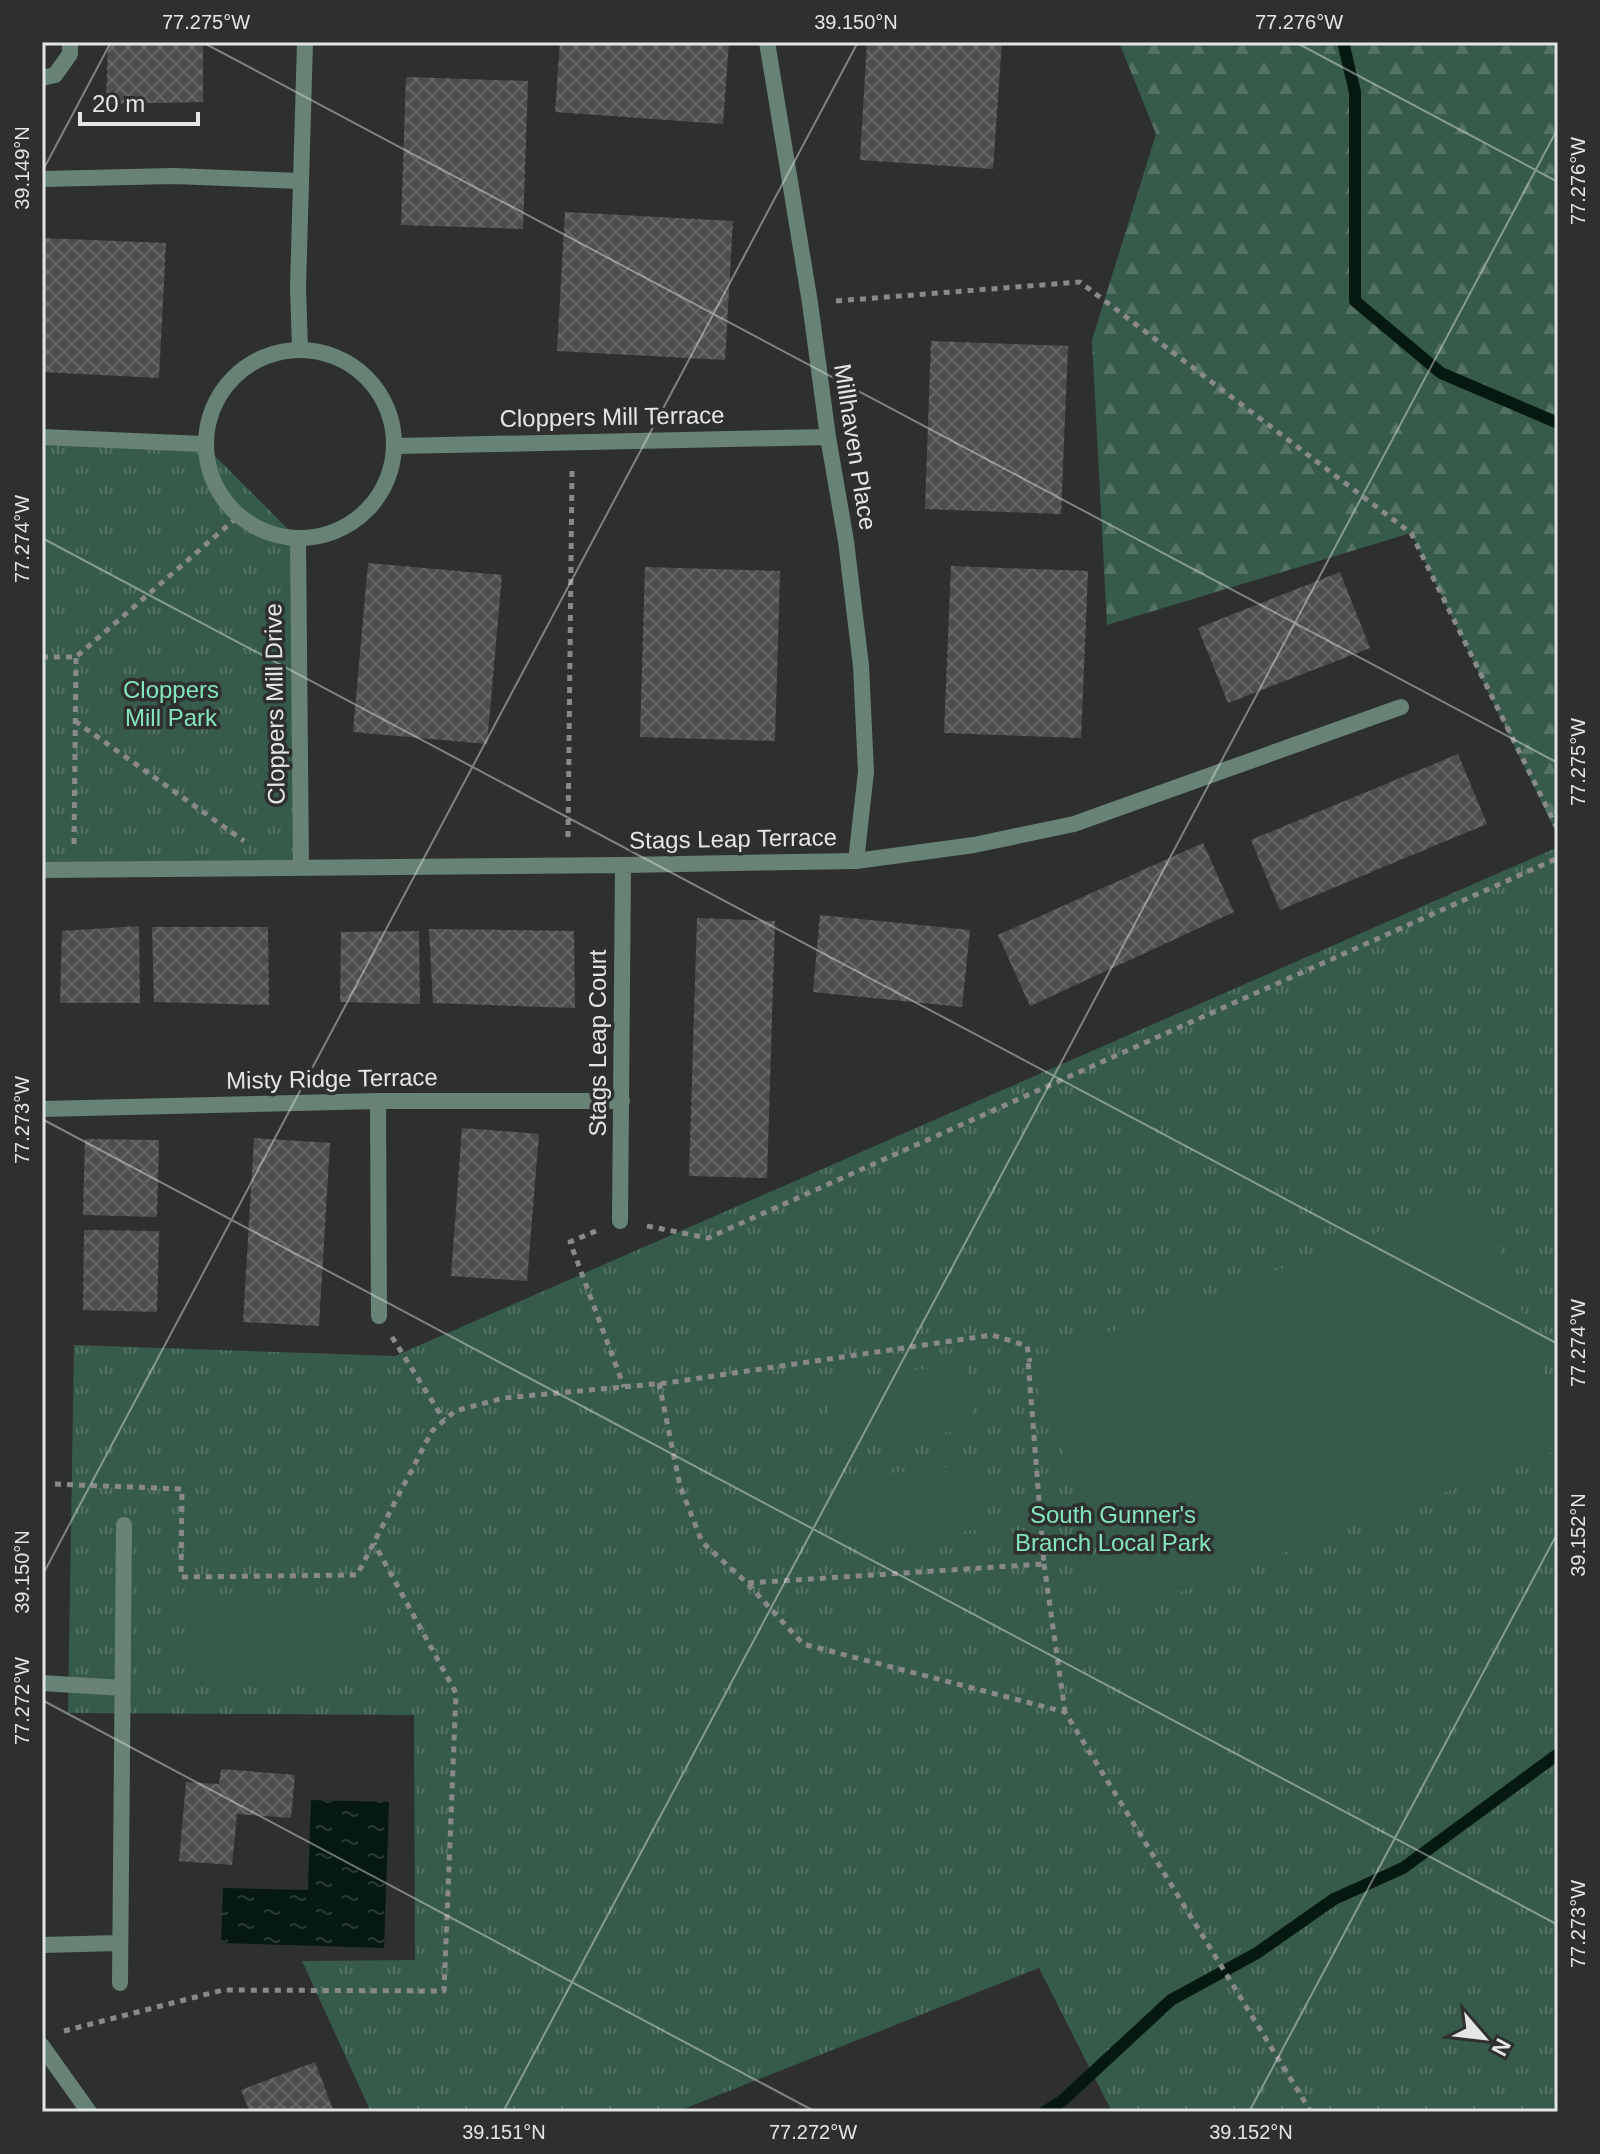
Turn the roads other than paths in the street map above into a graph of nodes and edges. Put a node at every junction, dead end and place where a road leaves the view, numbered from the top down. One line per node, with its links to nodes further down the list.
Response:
1 (70, 42): 4 (street)
2 (305, 42): 6 (street)
3 (767, 42): 9 (street, Millhaven Place)
4 (42, 78)
5 (42, 179): 6 (street)
6 (301, 181): 7 (street)
7 (300, 349): 10 (street); 11 (street)
8 (42, 437): 10 (street)
9 (828, 437): 11 (street, Cloppers Mill Terrace); 14 (street, Millhaven Place)
10 (203, 444): 12 (street)
11 (396, 446): 12 (street)
12 (298, 539): 16 (street, Cloppers Mill Drive)
13 (1401, 707): 14 (street, Stags Leap Terrace)
14 (856, 861): 15 (street, Stags Leap Terrace)
15 (623, 865): 16 (street, Stags Leap Terrace); 19 (street, Stags Leap Court)
16 (301, 868): 17 (street, Stags Leap Terrace)
17 (42, 870)
18 (378, 1101): 19 (street, Misty Ridge Terrace); 20 (street, Misty Ridge Terrace); 22 (street)
19 (622, 1101): 21 (street, Stags Leap Court)
20 (42, 1109)
21 (620, 1221)
22 (379, 1316)
23 (124, 1525): 25 (street)
24 (42, 1683): 25 (street)
25 (122, 1688): 26 (street)
26 (120, 1943): 27 (street); 28 (street)
27 (42, 1945)
28 (120, 1983)
29 (42, 2046): 30 (street)
30 (89, 2112)

